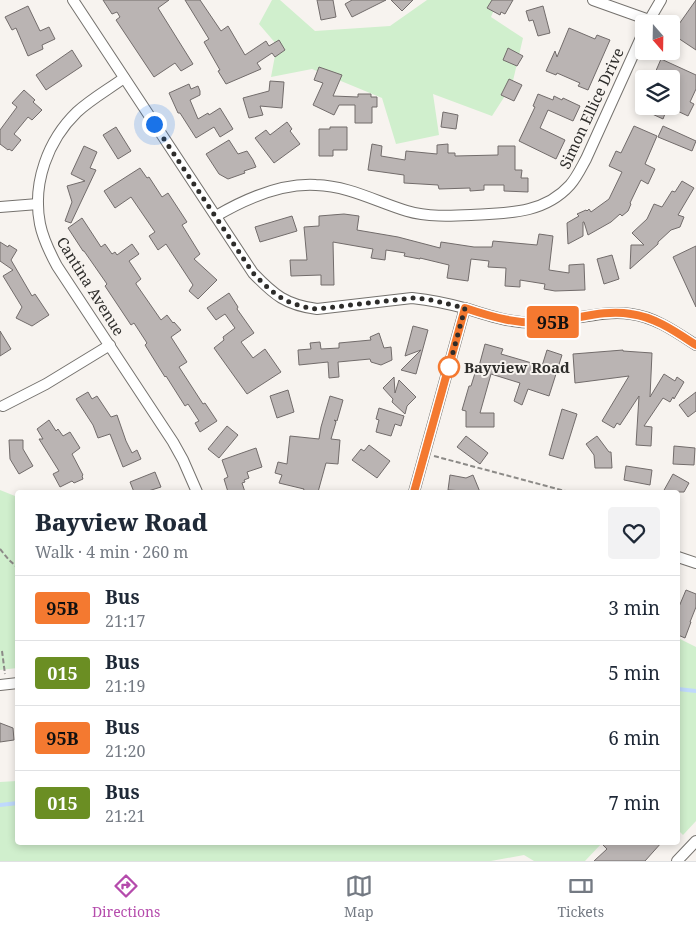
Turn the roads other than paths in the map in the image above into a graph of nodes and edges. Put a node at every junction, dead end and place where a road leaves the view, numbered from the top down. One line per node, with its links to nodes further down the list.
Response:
1 (73, 0): 7 (street)
2 (593, 0): 5 (street)
3 (661, 0): 4 (street)
4 (652, 15)
5 (635, 17)
6 (635, 51): 10 (street, Simon Ellice Drive)
7 (124, 78): 8 (street, Cantina Avenue); 10 (street)
8 (38, 204): 9 (street); 12 (street, Cantina Avenue)
9 (0, 206)
10 (216, 216): 11 (street)
11 (465, 308): 13 (street); 16 (street)
12 (110, 345): 14 (street); 15 (street, Cantina Avenue)
13 (696, 345)
14 (3, 406)
15 (196, 490)
16 (415, 490)
17 (680, 558): 18 (street)
18 (696, 563)
19 (15, 683): 20 (street)
20 (0, 685)
21 (696, 841): 22 (street)
22 (677, 861)

